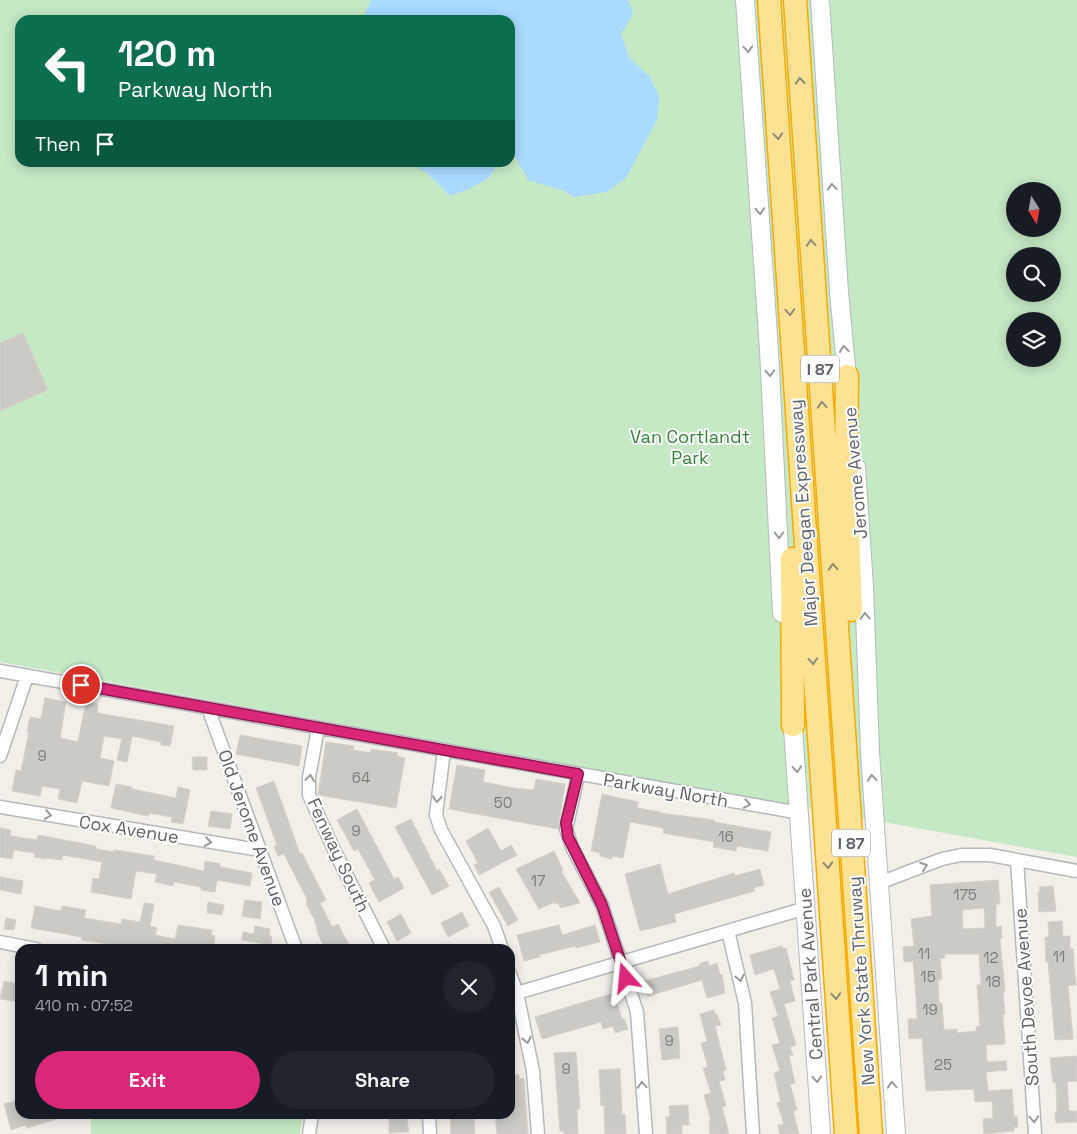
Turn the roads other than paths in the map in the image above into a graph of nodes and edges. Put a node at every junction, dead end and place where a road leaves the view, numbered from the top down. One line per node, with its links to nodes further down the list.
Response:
1 (745, 0): 10 (main road, one-way to 10)
2 (769, 0): 6 (highway, Major Deegan Expressway / I 87, one-way to 6)
3 (795, 0): 12 (highway, Major Deegan Expressway / I 87, one-way to 3)
4 (820, 0): 5 (main road, Jerome Avenue, one-way to 4)
5 (847, 376): 12 (highway); 22 (main road, Jerome Avenue, one-way to 5)
6 (797, 420): 10 (highway); 18 (highway, Major Deegan Expressway / I 87, one-way to 18)
7 (0, 671): 8 (street, Parkway North)
8 (27, 676): 9 (street, Parkway North); 14 (street)
9 (208, 708): 11 (street, Parkway North); 19 (street, Old Jerome Avenue)
10 (794, 725): 17 (main road, one-way to 17)
11 (318, 728): 13 (street, Parkway North); 27 (street, Fenway South, one-way to 11)
12 (845, 738): 42 (highway, New York State Thruway / I 87)
13 (444, 750): 15 (street, Parkway North); 28 (street, one-way to 28)
14 (0, 756)
15 (578, 774): 17 (street, Parkway North, one-way to 17); 30 (street)
16 (0, 807): 19 (street, Cox Avenue, one-way to 19)
17 (800, 813): 23 (main road, Central Park Avenue)
18 (824, 816): 41 (highway, New York State Thruway / I 87, one-way to 41)
19 (259, 850): 26 (street, Old Jerome Avenue)
20 (1017, 860): 21 (street); 22 (street, one-way to 20); 44 (street, South Devoe Avenue, one-way to 44)
21 (1077, 871)
22 (879, 883): 43 (main road, one-way to 22)
23 (806, 908): 24 (street); 40 (main road, Central Park Avenue, one-way to 40)
24 (728, 931): 30 (street); 39 (street, one-way to 39)
25 (0, 942): 29 (street)
26 (294, 944)
27 (381, 944)
28 (500, 944)
29 (15, 945)
30 (621, 962): 31 (street); 38 (street, one-way to 30)
31 (515, 993)
32 (515, 1002): 37 (street, one-way to 37)
33 (311, 1119): 35 (street)
34 (429, 1119): 36 (street)
35 (309, 1134)
36 (430, 1134)
37 (538, 1134)
38 (646, 1134)
39 (754, 1134)
40 (821, 1134)
41 (846, 1134)
42 (872, 1134)
43 (896, 1134)
44 (1035, 1134)

